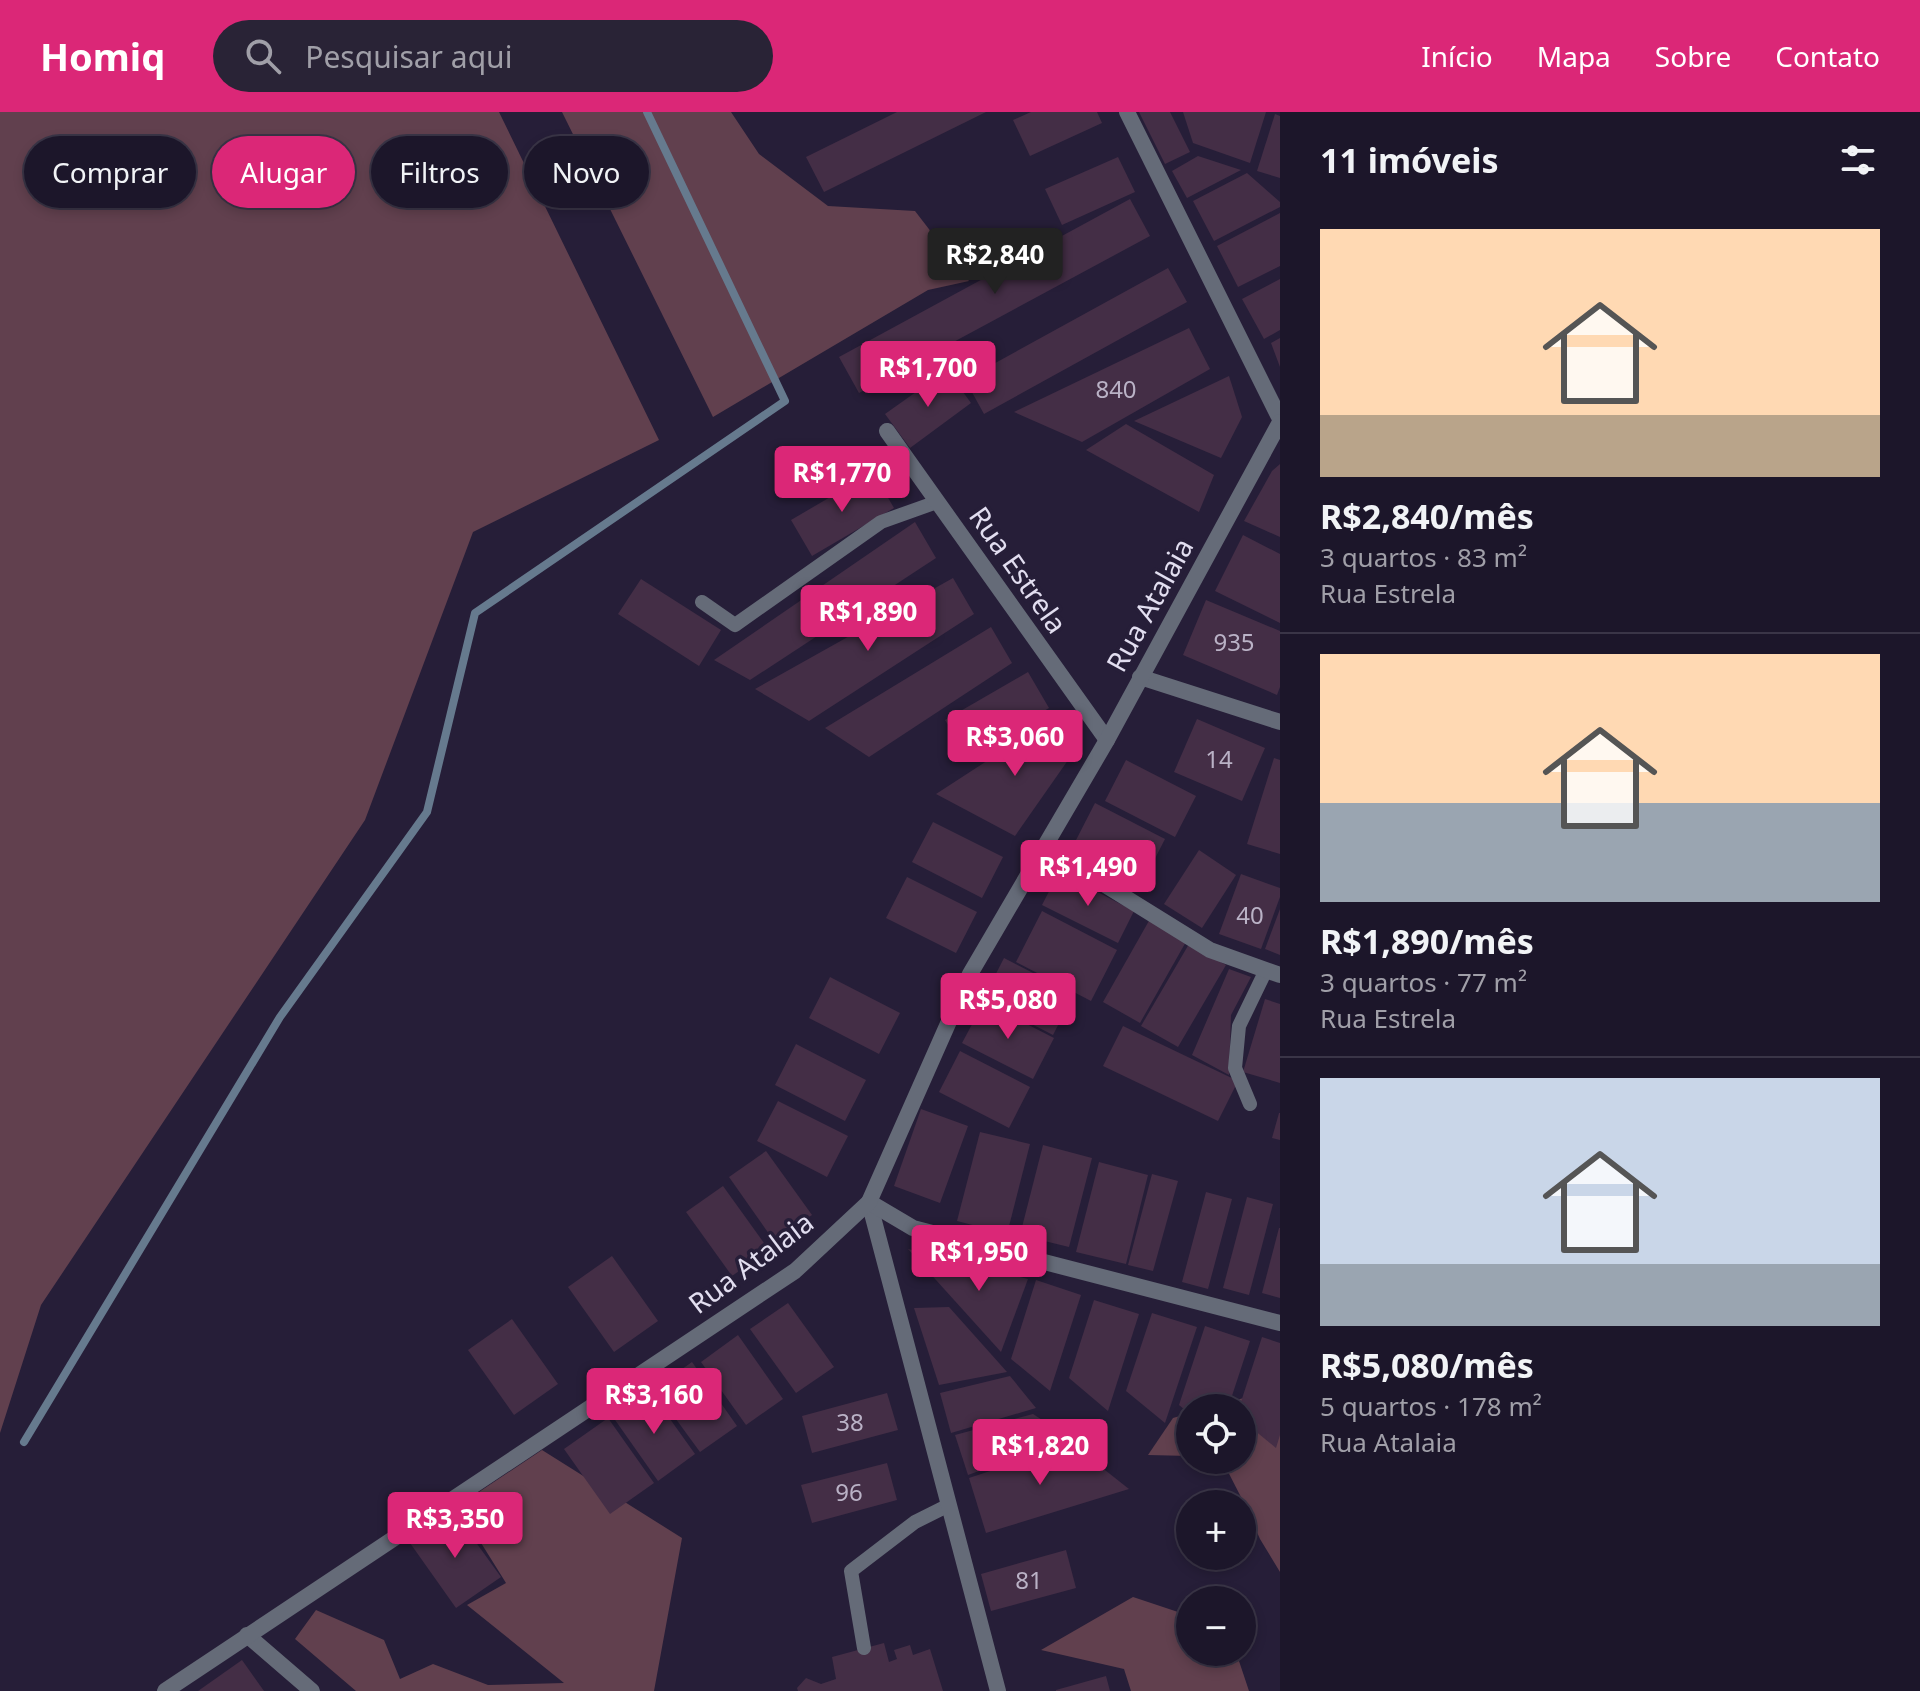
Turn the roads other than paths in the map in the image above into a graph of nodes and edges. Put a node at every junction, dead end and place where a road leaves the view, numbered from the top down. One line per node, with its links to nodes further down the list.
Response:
1 (1127, 112): 2 (street, Rua Atalaia)
2 (1280, 421): 6 (street, Rua Atalaia)
3 (887, 431): 4 (street, Rua Estrela)
4 (937, 502): 5 (lane); 8 (street, Rua Estrela)
5 (702, 602)
6 (1140, 677): 7 (street); 8 (street, Rua Atalaia)
7 (1280, 722)
8 (1107, 740): 9 (street, Rua Atalaia)
9 (1044, 847): 10 (street); 12 (street, Rua Atalaia)
10 (1273, 973): 11 (lane)
11 (1250, 1104)
12 (869, 1202): 13 (street); 14 (street); 15 (street, Rua Atalaia)
13 (1280, 1323)
14 (949, 1505): 16 (lane); 19 (street)
15 (247, 1635): 17 (street, Rua Atalaia); 18 (street)
16 (864, 1648)
17 (165, 1691)
18 (312, 1691)
19 (998, 1691)

